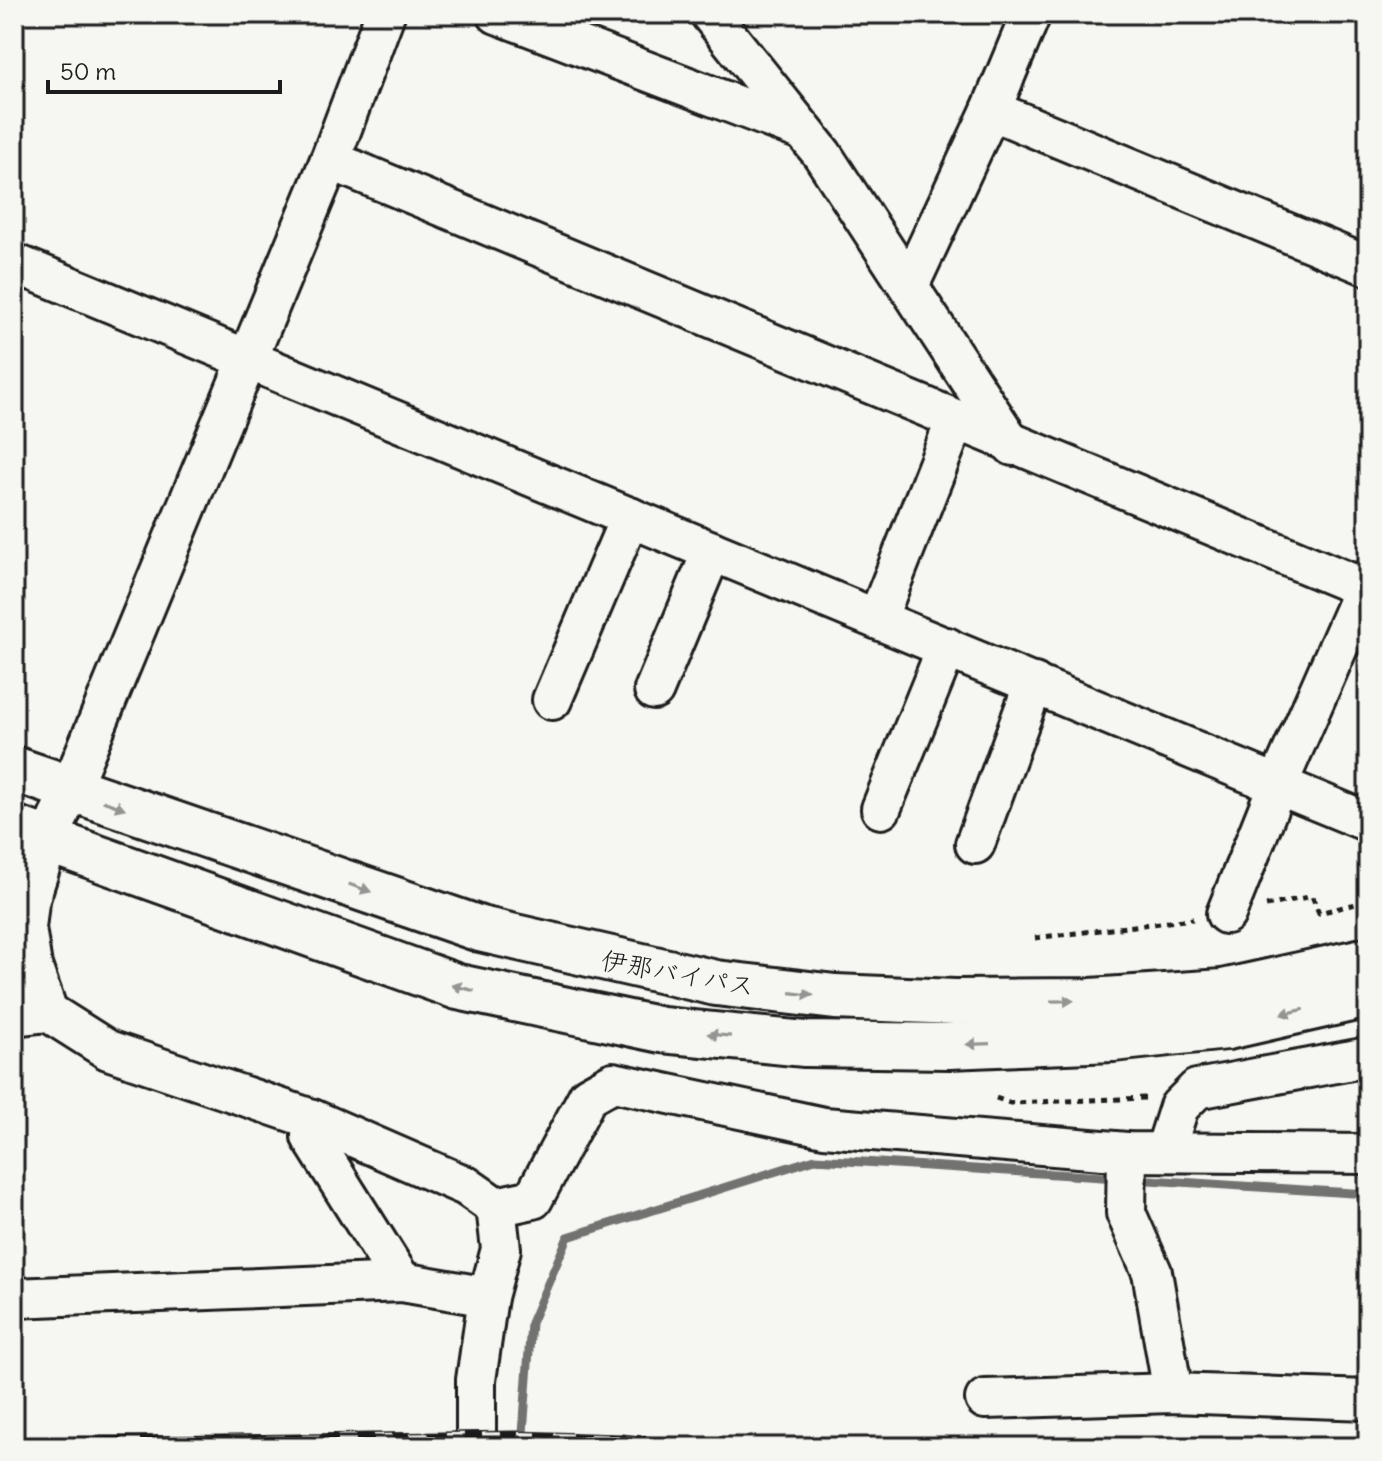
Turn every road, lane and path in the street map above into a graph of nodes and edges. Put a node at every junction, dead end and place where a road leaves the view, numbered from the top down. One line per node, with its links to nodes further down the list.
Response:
1 (385, 14): 7 (street)
2 (497, 14): 6 (street)
3 (710, 14): 6 (street)
4 (1031, 14): 5 (street)
5 (991, 110): 9 (street); 10 (street)
6 (801, 130): 10 (street)
7 (330, 160): 11 (street); 12 (street)
8 (14, 263): 11 (street)
9 (1368, 266)
10 (909, 286): 13 (street)
11 (247, 360): 14 (street); 24 (street)
12 (955, 422): 13 (street); 17 (street)
13 (1013, 446): 16 (street)
14 (630, 517): 15 (street); 21 (street)
15 (712, 551): 17 (street); 20 (street)
16 (1367, 587): 23 (street)
17 (877, 619): 18 (street)
18 (947, 647): 19 (street); 25 (street)
19 (1034, 683): 23 (street); 28 (street)
20 (654, 690)
21 (552, 700)
22 (14, 769): 24 (highway, 伊那バイパス)
23 (1278, 784): 26 (street); 30 (street)
24 (68, 789): 27 (street); 32 (highway, 伊那バイパス, one-way to 32)
25 (881, 809)
26 (1368, 822)
27 (32, 834): 33 (highway, 伊那バイパス, one-way to 27); 34 (street)
28 (975, 844)
29 (1368, 901): 30 (path)
30 (1226, 914): 31 (path)
31 (1035, 938)
32 (1368, 960)
33 (1368, 995)
34 (31, 1014): 38 (street)
35 (1368, 1057): 39 (street)
36 (996, 1098): 37 (path)
37 (1140, 1098)
38 (312, 1119): 42 (street); 43 (street)
39 (1165, 1151): 40 (street); 41 (street)
40 (1368, 1154)
41 (1127, 1155): 42 (street); 46 (street)
42 (496, 1207): 44 (street)
43 (402, 1282): 44 (street); 45 (street)
44 (488, 1297): 49 (street)
45 (14, 1298)
46 (1173, 1393): 47 (street); 48 (street)
47 (985, 1399)
48 (1368, 1400)
49 (476, 1447)

